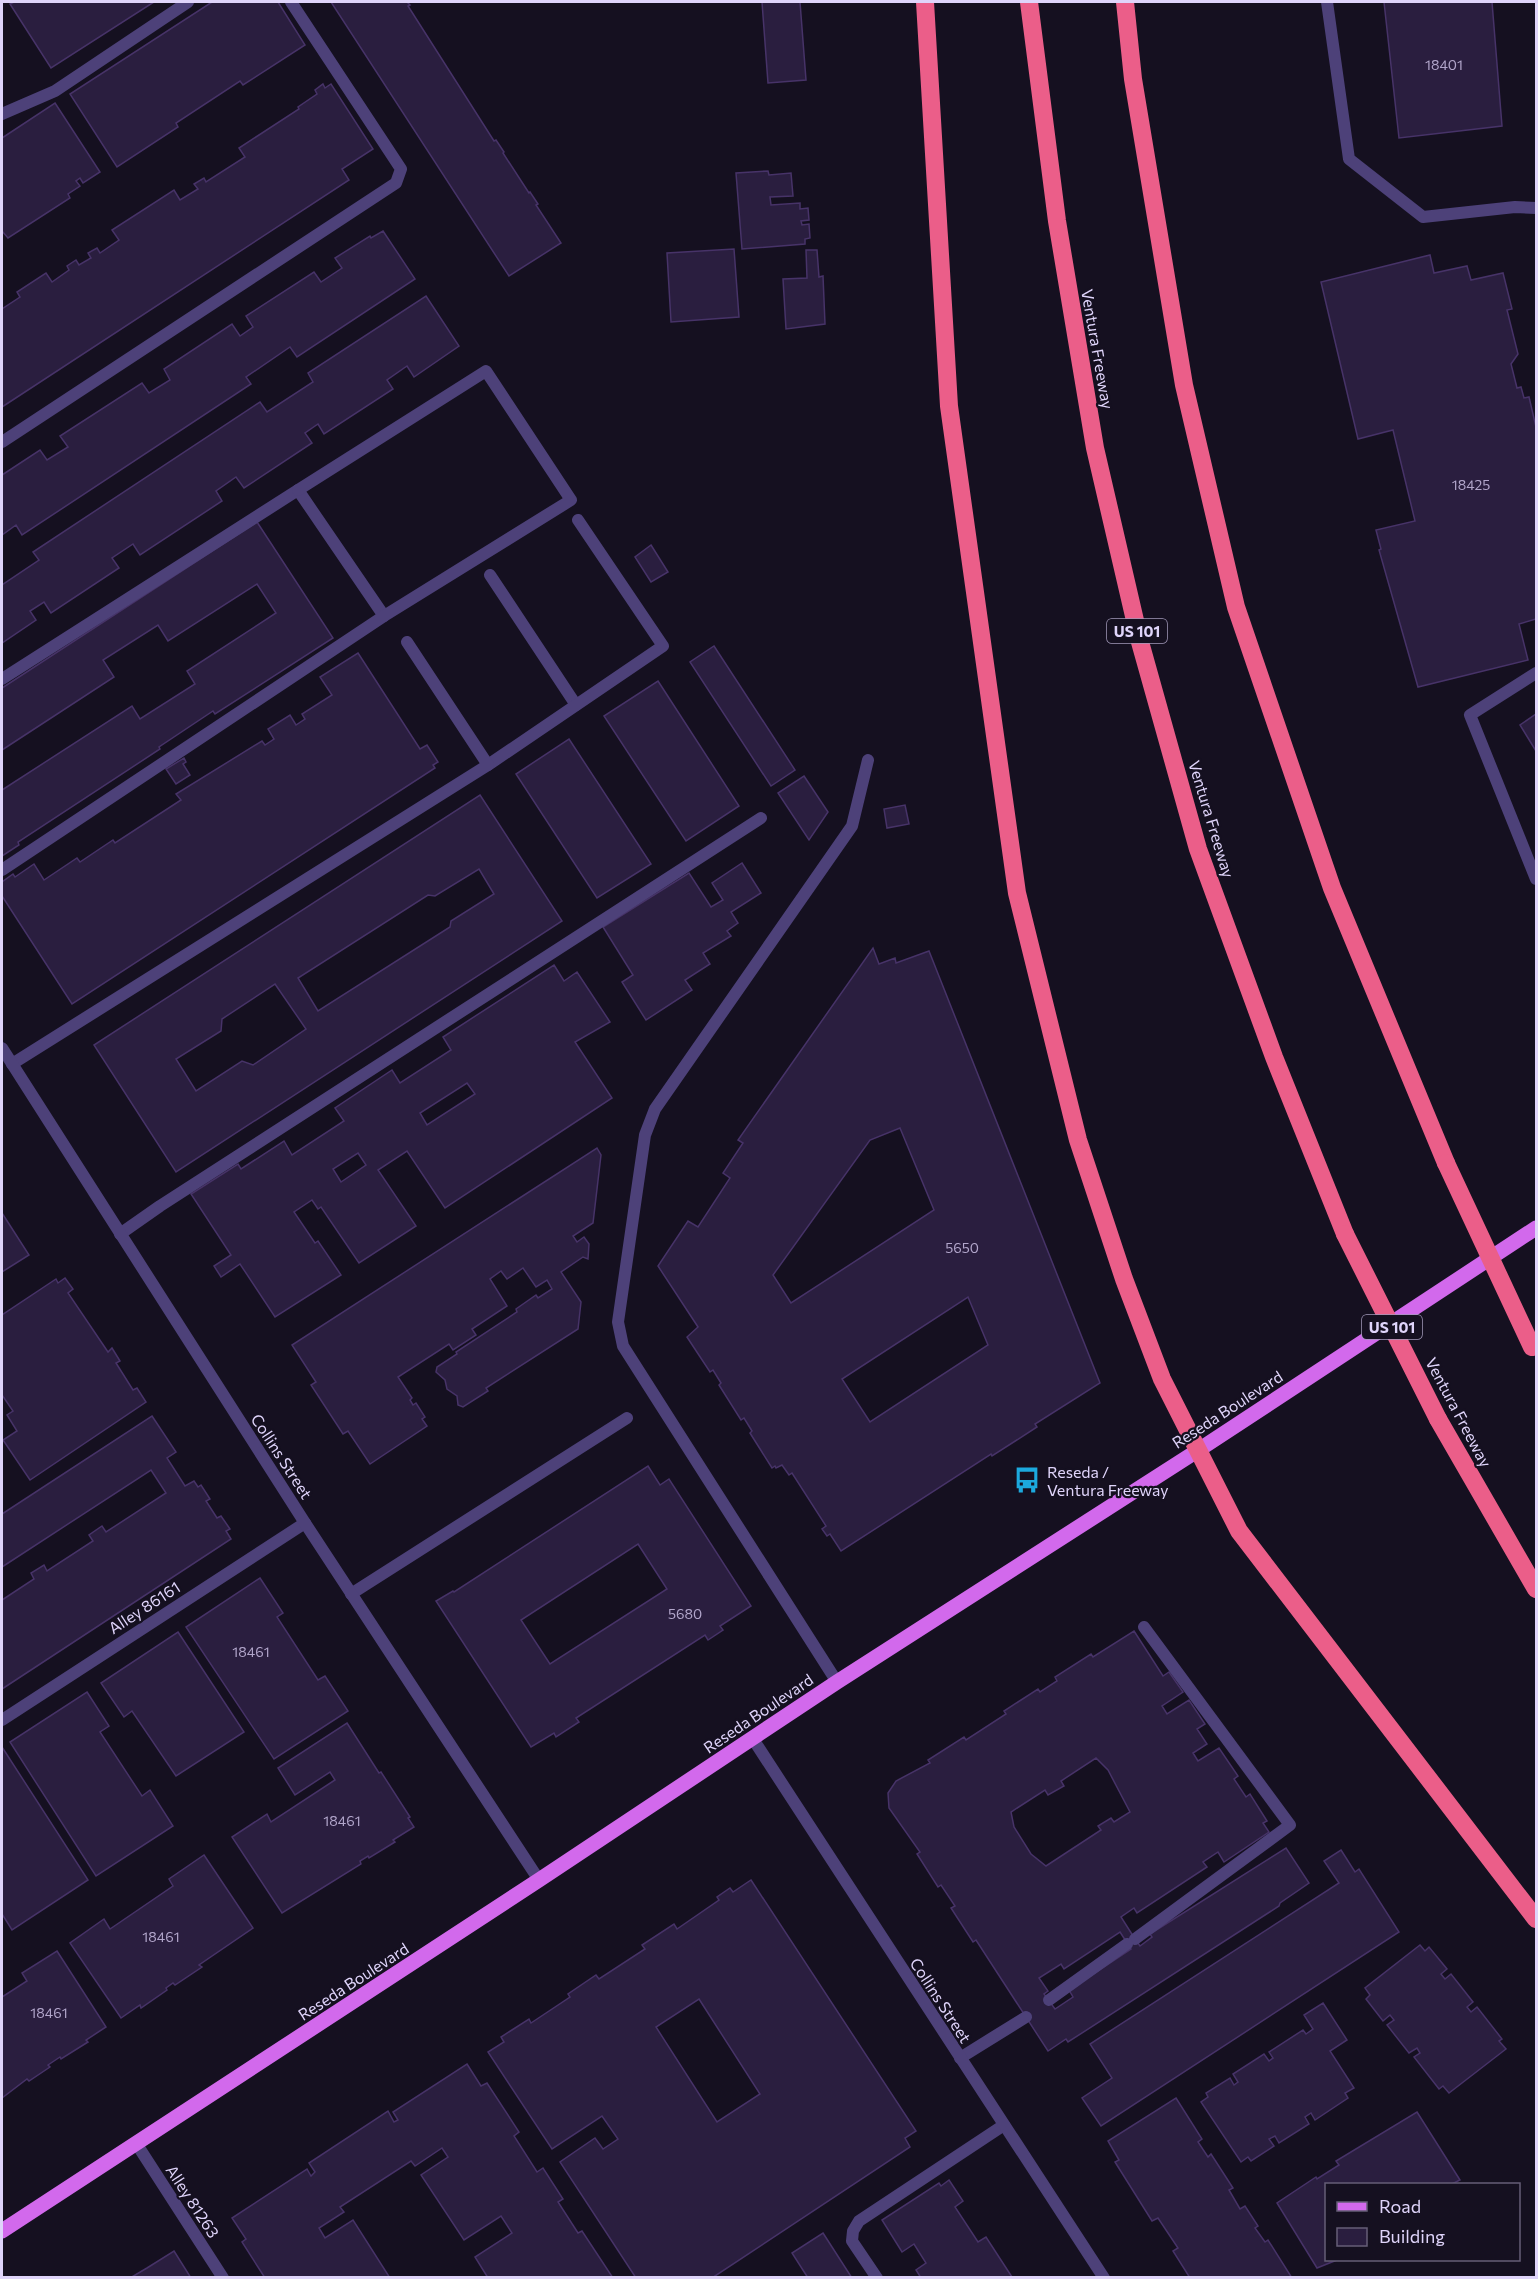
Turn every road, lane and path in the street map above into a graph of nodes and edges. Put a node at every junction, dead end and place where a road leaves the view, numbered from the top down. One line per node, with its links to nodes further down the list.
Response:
1 (188, 2): 7 (street)
2 (291, 2): 9 (street)
3 (925, 2): 29 (highway)
4 (1029, 2): 31 (highway, Ventura Freeway / US 101, bridge)
5 (1125, 2): 27 (highway, bridge)
6 (1327, 2): 8 (street)
7 (2, 114)
8 (1536, 208)
9 (2, 442)
10 (298, 490): 13 (street); 13 (street); 16 (street)
11 (578, 520): 17 (street)
12 (490, 575): 17 (street)
13 (384, 616): 21 (street)
14 (407, 642): 19 (street)
15 (1536, 672): 22 (street)
16 (2, 679)
17 (576, 705): 19 (street)
18 (868, 760): 34 (street)
19 (488, 765): 24 (street)
20 (761, 818): 26 (street)
21 (2, 870)
22 (1536, 879)
23 (2, 1048): 24 (street, Collins Street)
24 (12, 1064): 26 (street, Collins Street)
25 (1536, 1228): 29 (main road, Reseda Boulevard)
26 (120, 1234): 30 (street, Collins Street)
27 (1534, 1351)
28 (627, 1418): 32 (street)
29 (1197, 1451): 34 (main road, Reseda Boulevard); 38 (highway)
30 (305, 1523): 32 (street, Collins Street); 35 (street, Alley 86161)
31 (1536, 1589)
32 (351, 1594): 37 (street, Collins Street)
33 (1144, 1627): 39 (street)
34 (837, 1682): 36 (main road, Reseda Boulevard)
35 (2, 1720)
36 (753, 1739): 37 (main road, Reseda Boulevard); 41 (street, Collins Street)
37 (539, 1880): 43 (main road, Reseda Boulevard)
38 (1536, 1919)
39 (1049, 2000)
40 (1026, 2017): 41 (street)
41 (960, 2058): 42 (street, Collins Street)
42 (1004, 2126): 46 (street); 47 (street, Collins Street)
43 (136, 2143): 44 (main road, Reseda Boulevard); 45 (street, Alley 81263)
44 (2, 2231)
45 (222, 2277)
46 (877, 2277)
47 (1104, 2277)

